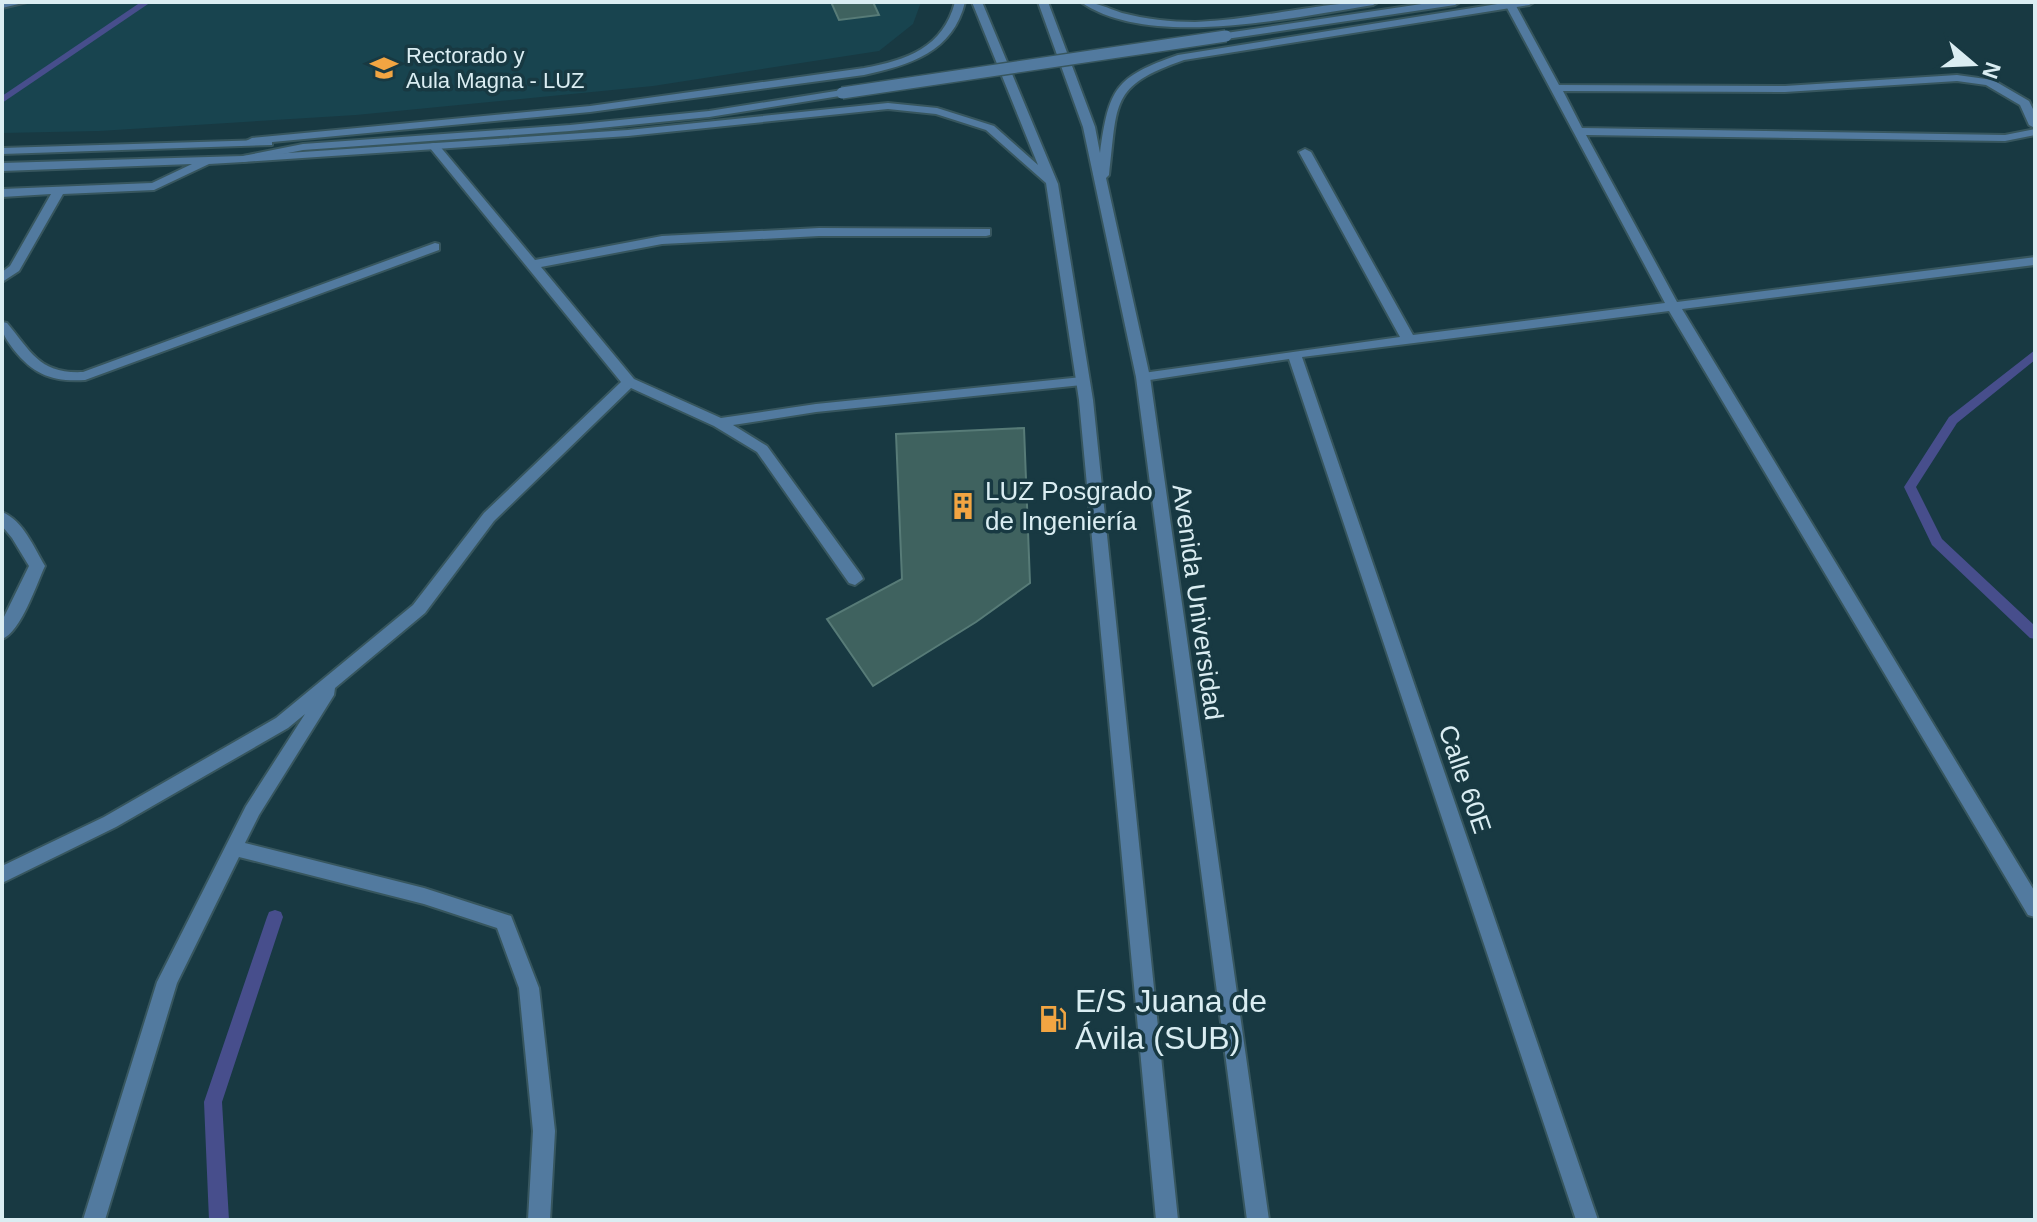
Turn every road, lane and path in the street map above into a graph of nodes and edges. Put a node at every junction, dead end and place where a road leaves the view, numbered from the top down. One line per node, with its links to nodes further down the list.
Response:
1 (22, 2): 9 (street)
2 (960, 2): 15 (street)
3 (977, 2): 23 (street)
4 (1043, 2): 24 (street, Avenida Universidad)
5 (1086, 2): 6 (street)
6 (1373, 2)
7 (1455, 2): 17 (street, bridge)
8 (1529, 2): 10 (street)
9 (2, 5)
10 (1511, 6): 11 (street); 24 (street)
11 (1556, 88): 12 (street); 13 (street)
12 (2035, 125)
13 (1577, 131): 14 (street); 32 (street)
14 (2035, 132)
15 (252, 141): 17 (street); 18 (street)
16 (434, 146): 20 (street); 23 (street); 30 (street)
17 (303, 147): 20 (street)
18 (2, 151)
19 (1305, 152): 34 (street)
20 (243, 159): 21 (street)
21 (209, 160): 22 (street); 25 (street)
22 (2, 167)
23 (1052, 184): 37 (street)
24 (1101, 185): 36 (street, Avenida Universidad)
25 (59, 191): 26 (street); 31 (street)
26 (2, 193)
27 (986, 232): 30 (street)
28 (435, 247): 33 (street)
29 (2030, 262): 32 (street)
30 (530, 265): 38 (street)
31 (2, 278)
32 (1673, 306): 34 (street); 46 (street)
33 (2, 326)
34 (1409, 340): 35 (street)
35 (1294, 354): 36 (street); 51 (street, Calle 60E)
36 (1143, 377): 50 (street, Avenida Universidad)
37 (1082, 381): 39 (street); 49 (street)
38 (629, 382): 39 (street); 43 (street)
39 (719, 423): 41 (street)
40 (2, 517): 42 (street)
41 (855, 579)
42 (2, 633)
43 (337, 678): 44 (street); 45 (street)
44 (234, 848): 47 (street); 48 (street)
45 (2, 875)
46 (2035, 909)
47 (94, 1220)
48 (539, 1220)
49 (1167, 1220)
50 (1258, 1220)
51 (1587, 1220)

